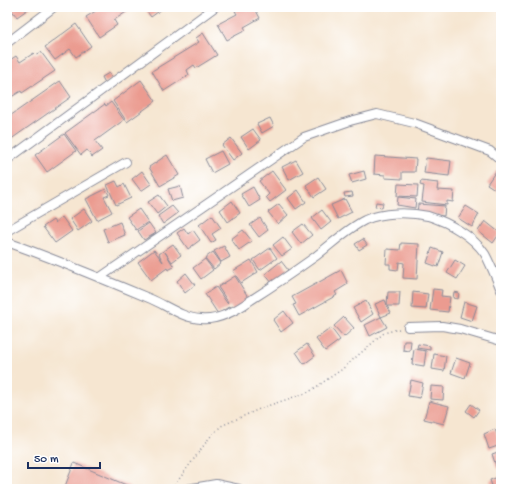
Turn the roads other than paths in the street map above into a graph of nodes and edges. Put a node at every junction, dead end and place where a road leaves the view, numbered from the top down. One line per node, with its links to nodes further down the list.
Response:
1 (54, 7): 3 (street)
2 (215, 7): 4 (street)
3 (7, 43)
4 (7, 160)
5 (501, 160): 9 (street)
6 (126, 162): 7 (street)
7 (7, 231)
8 (7, 242): 9 (street)
9 (99, 278): 10 (street)
10 (501, 290)
11 (408, 327): 12 (street)
12 (501, 342)
13 (200, 488): 14 (street); 15 (street)
14 (187, 489)
15 (239, 489)

